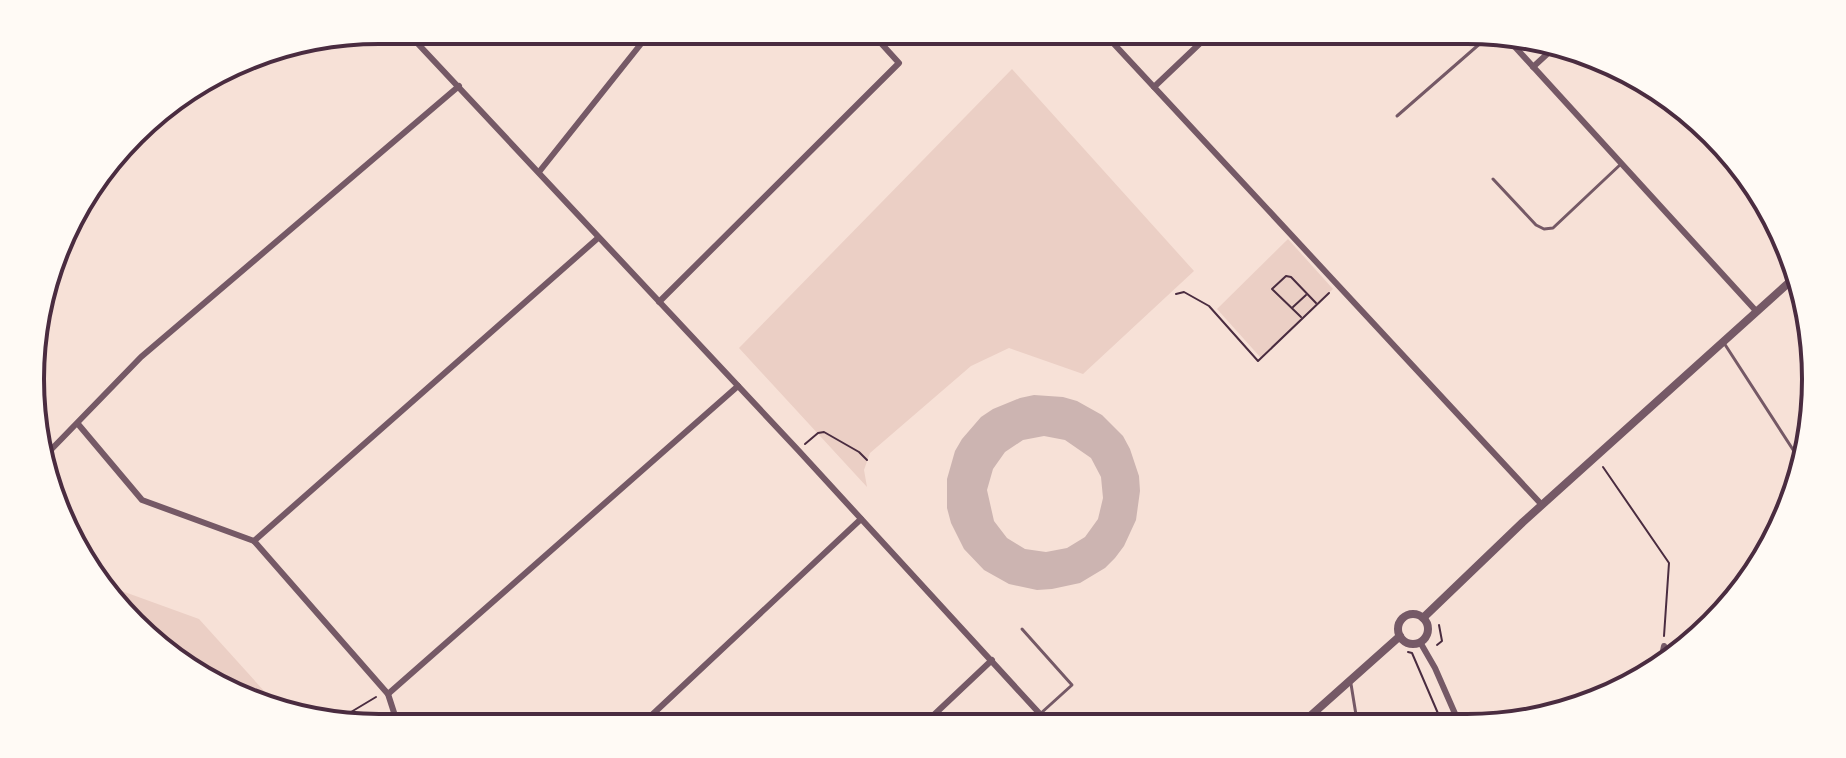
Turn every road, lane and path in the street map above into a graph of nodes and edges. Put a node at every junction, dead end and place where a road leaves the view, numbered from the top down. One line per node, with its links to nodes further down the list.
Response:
1 (418, 44): 10 (street)
2 (641, 44): 14 (street)
3 (882, 44): 21 (street)
4 (1114, 44): 11 (street)
5 (1199, 44): 11 (street)
6 (1479, 45): 12 (lane)
7 (1516, 48): 9 (street)
8 (1548, 54): 9 (street)
9 (1533, 67): 13 (street)
10 (459, 86): 14 (street); 28 (street)
11 (1154, 87): 17 (street)
12 (1397, 116)
13 (1622, 163): 15 (lane); 24 (street)
14 (539, 172): 16 (street)
15 (1493, 179)
16 (598, 238): 21 (street); 36 (street)
17 (1338, 283): 22 (path); 34 (street)
18 (1788, 283): 24 (street)
19 (1176, 294): 25 (path)
20 (1307, 294): 22 (path); 23 (path); 23 (path)
21 (659, 302): 27 (street)
22 (1317, 304): 25 (path)
23 (1292, 308): 25 (path)
24 (1757, 312): 26 (street)
25 (1302, 318)
26 (1724, 343): 31 (lane); 34 (street)
27 (738, 386): 30 (street); 48 (street)
28 (78, 424): 29 (street); 36 (street)
29 (51, 450)
30 (798, 450): 32 (path); 35 (street)
31 (1794, 452)
32 (867, 460)
33 (1603, 467): 43 (path)
34 (1542, 505): 37 (street)
35 (861, 519): 46 (street); 51 (street)
36 (254, 541): 48 (street)
37 (1423, 618): 40 (street); 41 (street)
38 (1439, 625): 42 (path)
39 (1022, 629): 53 (lane)
40 (1400, 636): 41 (street); 47 (street)
41 (1420, 642): 57 (street)
42 (1437, 645)
43 (1664, 646): 44 (street)
44 (1663, 651)
45 (1408, 652): 56 (path)
46 (992, 660): 52 (street); 53 (street)
47 (1350, 680): 54 (street); 55 (lane)
48 (387, 693): 49 (path); 50 (street)
49 (351, 712)
50 (394, 714)
51 (653, 714)
52 (935, 714)
53 (1040, 714)
54 (1312, 714)
55 (1356, 714)
56 (1438, 714)
57 (1455, 714)

